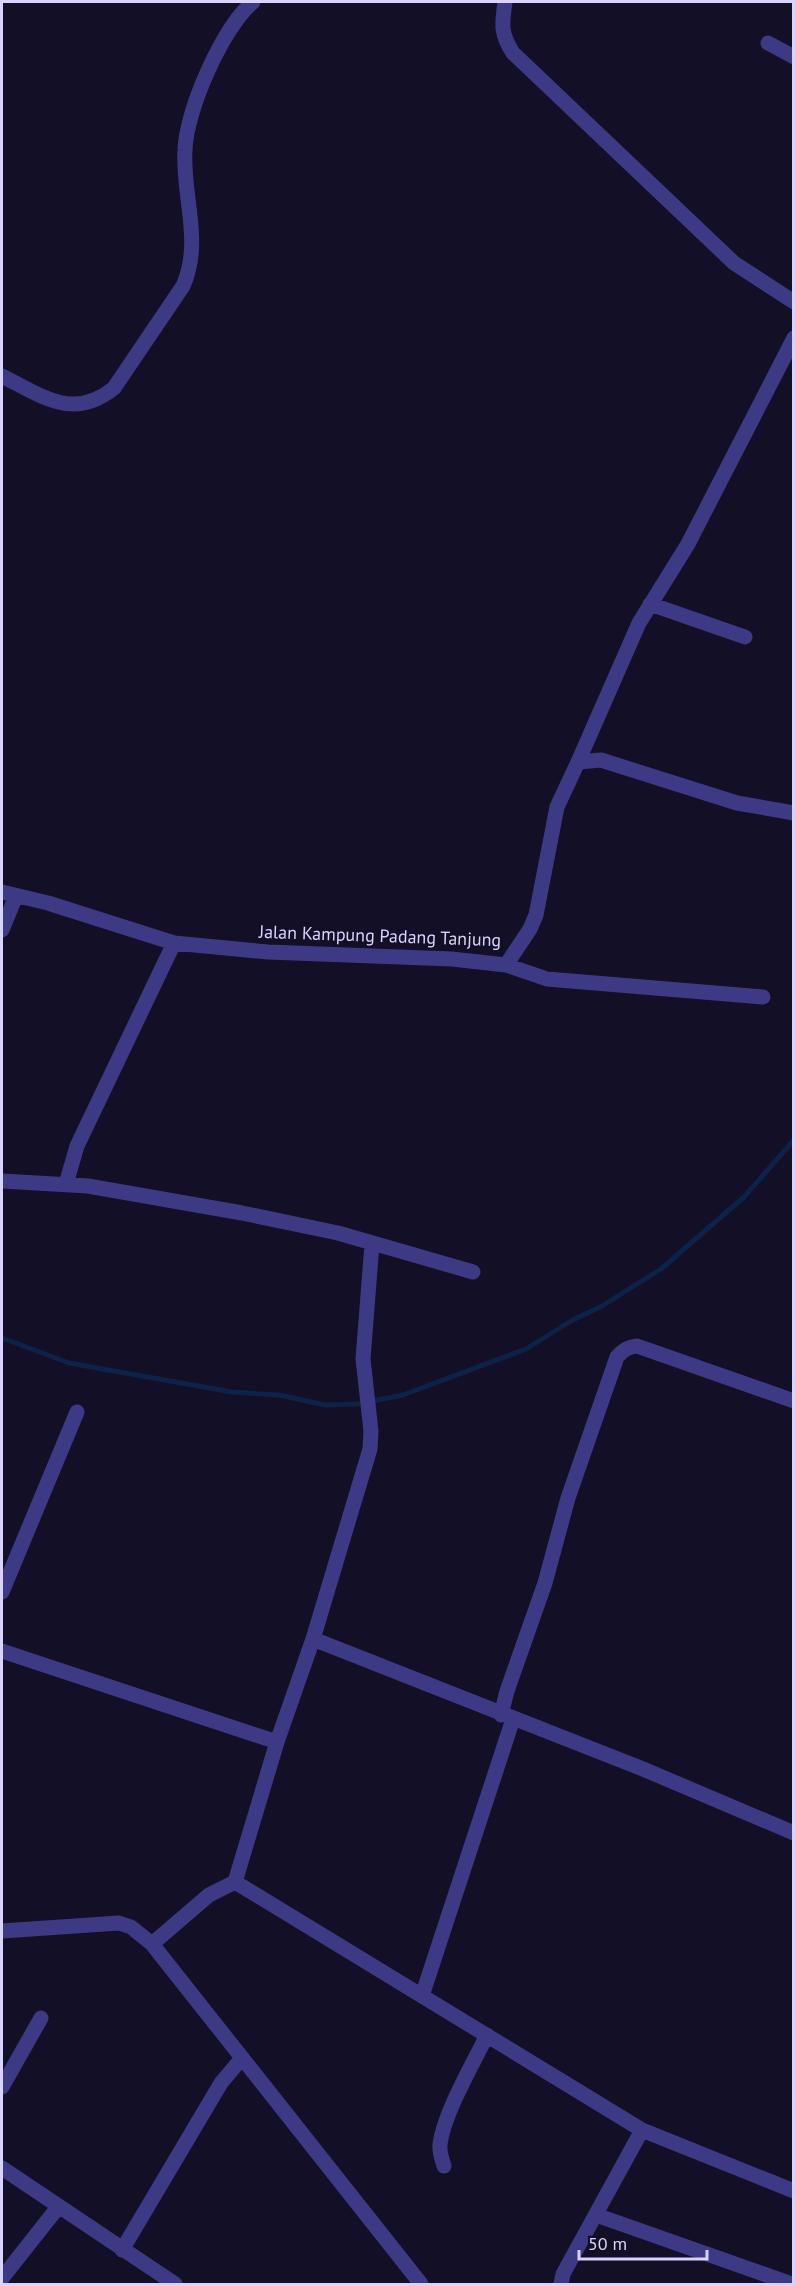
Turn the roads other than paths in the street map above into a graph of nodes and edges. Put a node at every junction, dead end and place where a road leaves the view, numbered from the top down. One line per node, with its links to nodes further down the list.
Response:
1 (253, 2): 7 (street)
2 (505, 2): 5 (street)
3 (768, 43): 4 (street)
4 (794, 57)
5 (794, 302)
6 (794, 338): 8 (street, Jalan Kampung Padang Tanjung)
7 (2, 376)
8 (650, 604): 9 (street); 10 (street, Jalan Kampung Padang Tanjung)
9 (745, 637)
10 (578, 762): 11 (street); 15 (street, Jalan Kampung Padang Tanjung)
11 (794, 813)
12 (9, 894): 13 (street); 14 (street, Jalan Kampung Padang Tanjung)
13 (2, 930)
14 (174, 943): 15 (street, Jalan Kampung Padang Tanjung); 18 (street)
15 (506, 965): 16 (street)
16 (763, 997)
17 (2, 1181): 18 (street)
18 (66, 1184): 19 (street)
19 (372, 1244): 20 (street); 24 (street)
20 (472, 1272)
21 (794, 1401): 26 (street)
22 (77, 1412): 23 (street)
23 (2, 1592)
24 (312, 1639): 26 (street); 27 (street)
25 (2, 1651): 27 (street)
26 (507, 1717): 28 (street); 32 (street)
27 (277, 1742): 29 (street)
28 (794, 1833)
29 (235, 1882): 31 (street); 32 (street)
30 (2, 1931): 31 (street)
31 (152, 1944): 35 (street)
32 (422, 1996): 34 (street)
33 (41, 2018): 36 (street)
34 (487, 2035): 37 (street); 38 (street)
35 (242, 2058): 43 (street); 46 (street)
36 (2, 2087)
37 (642, 2130): 40 (street); 42 (street)
38 (444, 2166)
39 (2, 2168): 41 (street)
40 (794, 2191)
41 (59, 2206): 43 (street); 44 (street)
42 (596, 2215): 47 (street); 48 (street)
43 (123, 2250): 45 (street)
44 (2, 2278)
45 (175, 2284)
46 (421, 2284)
47 (561, 2284)
48 (792, 2284)

